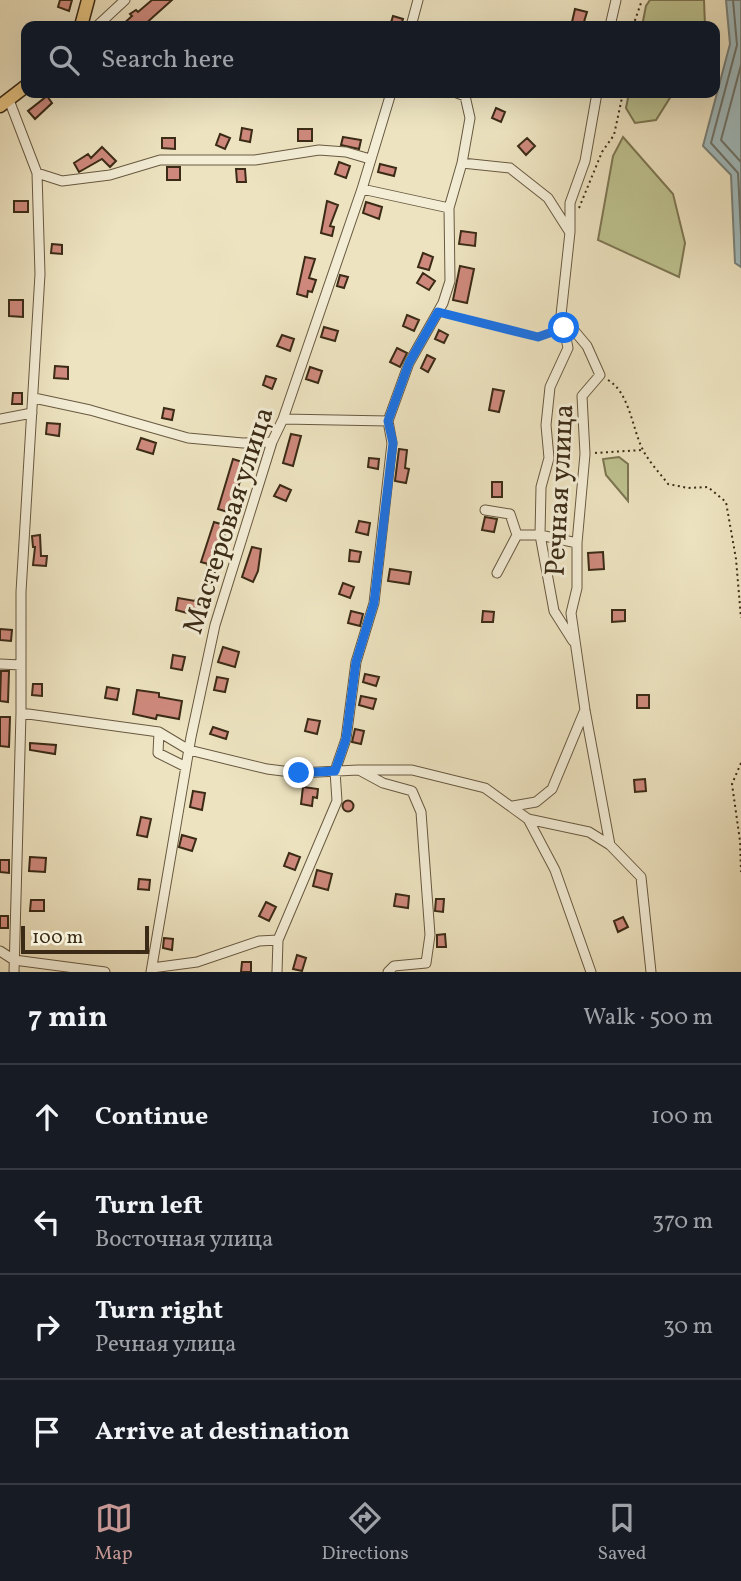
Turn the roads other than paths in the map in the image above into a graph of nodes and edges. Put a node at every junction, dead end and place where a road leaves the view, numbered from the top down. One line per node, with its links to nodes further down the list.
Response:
1 (88, 0): 5 (main road)
2 (125, 0): 6 (street)
3 (418, 0): 7 (street)
4 (615, 0): 8 (street)
5 (82, 21)
6 (102, 21)
7 (412, 21)
8 (611, 21)
9 (21, 90): 13 (main road)
10 (389, 98): 14 (street, Мастеровая улица)
11 (465, 98): 15 (street)
12 (596, 98): 19 (street, Речная улица)
13 (5, 103): 16 (street)
14 (370, 159): 16 (street); 17 (street, Мастеровая улица)
15 (463, 163): 18 (street); 19 (street)
16 (37, 173): 21 (street)
17 (362, 189): 18 (street); 24 (street, Мастеровая улица)
18 (449, 208): 25 (street)
19 (570, 232): 20 (street, Речная улица)
20 (561, 316): 29 (street, Речная улица); 30 (street, Речная улица)
21 (34, 398): 22 (street); 26 (street)
22 (32, 414): 23 (street); 34 (street)
23 (0, 419)
24 (283, 419): 25 (street); 26 (street, Мастеровая улица)
25 (388, 421): 41 (street)
26 (272, 442): 38 (street, Мастеровая улица)
27 (485, 510): 28 (street)
28 (517, 535): 29 (street); 31 (street)
29 (540, 535): 30 (street); 32 (street, Речная улица)
30 (577, 542): 32 (street, Речная улица)
31 (497, 573)
32 (574, 643): 35 (street, Речная улица)
33 (0, 664): 34 (street)
34 (21, 665): 36 (street)
35 (585, 710): 42 (street); 44 (street, Речная улица)
36 (21, 713): 37 (street); 47 (street)
37 (159, 732): 38 (street); 39 (street)
38 (189, 750): 39 (street, Мастеровая улица); 41 (street)
39 (186, 767): 48 (street, Мастеровая улица)
40 (358, 770): 41 (street); 42 (street); 52 (street)
41 (335, 771): 45 (street)
42 (513, 806): 43 (street)
43 (528, 819): 44 (street); 53 (street)
44 (610, 845): 54 (street)
45 (278, 940): 48 (street); 51 (street)
46 (0, 951): 47 (street)
47 (14, 960): 49 (street); 50 (street)
48 (151, 970)
49 (14, 972)
50 (105, 972)
51 (277, 972)
52 (388, 972)
53 (591, 972)
54 (651, 972)

